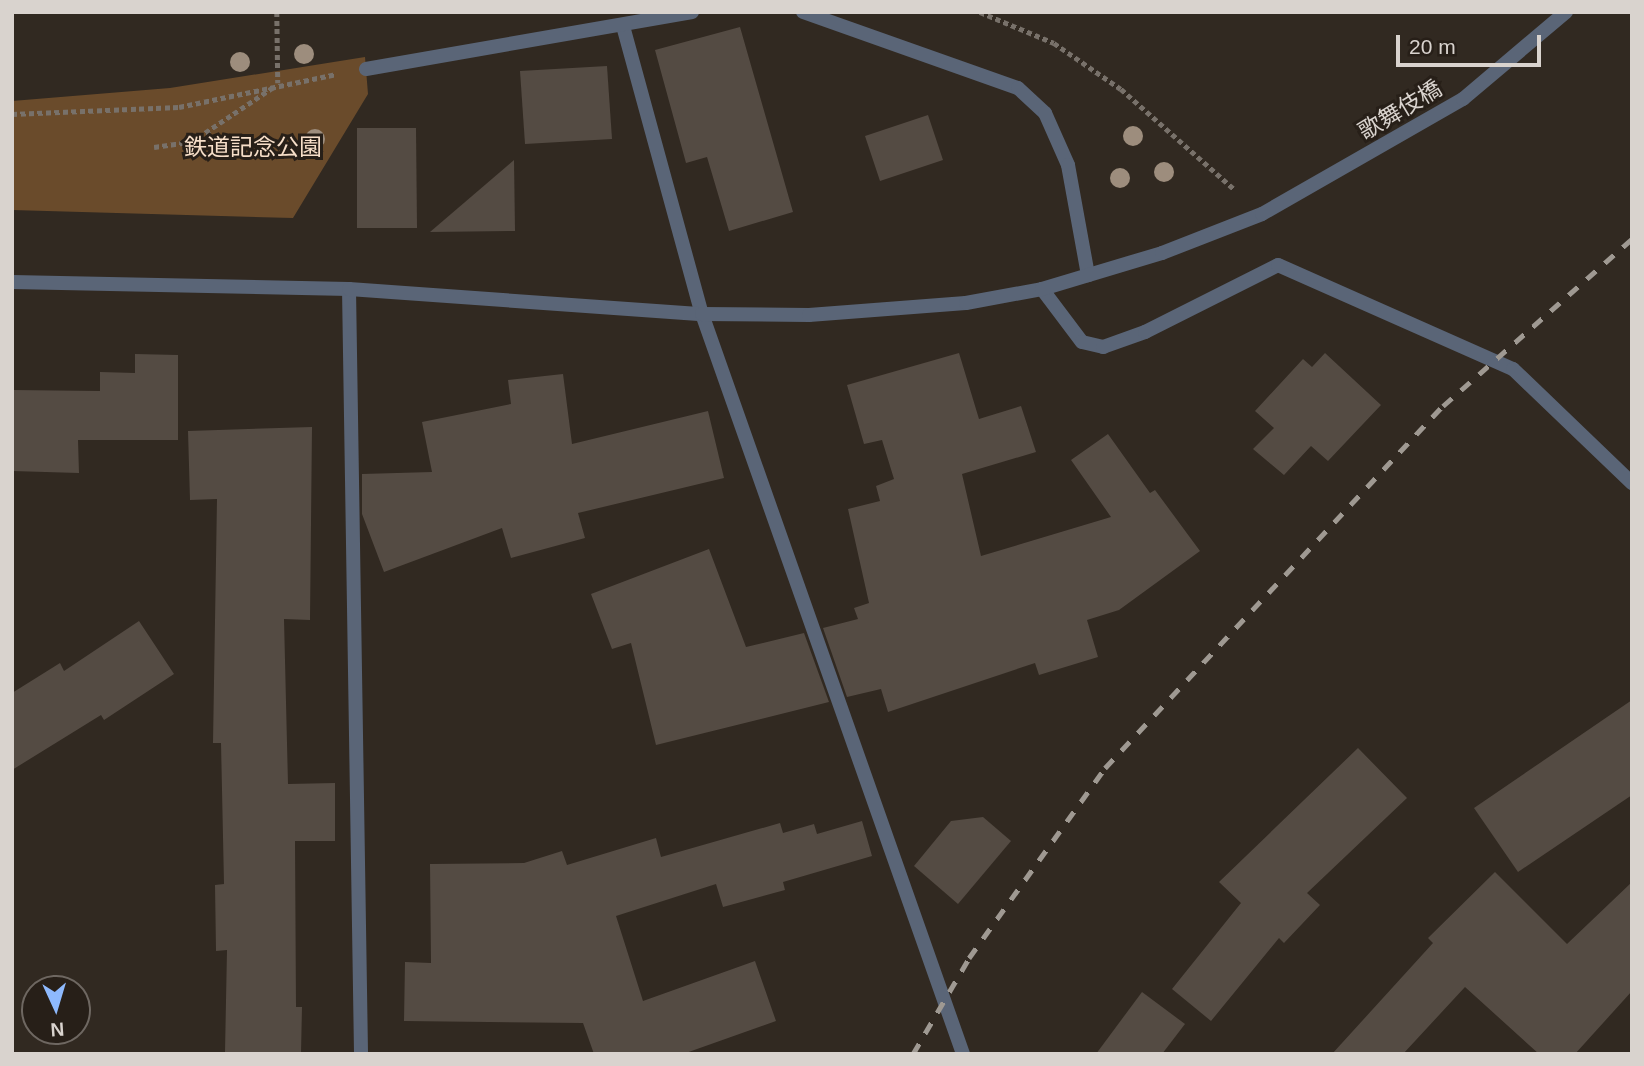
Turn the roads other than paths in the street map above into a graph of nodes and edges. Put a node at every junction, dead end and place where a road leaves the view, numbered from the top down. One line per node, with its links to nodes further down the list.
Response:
1 (692, 12): 4 (street)
2 (803, 12): 6 (street)
3 (1566, 12): 6 (street, 歌舞伎橋)
4 (623, 26): 5 (street); 10 (street)
5 (366, 69)
6 (1088, 275): 9 (street, 歌舞伎橋)
7 (12, 282): 8 (street, 歌舞伎橋)
8 (349, 289): 10 (street, 歌舞伎橋); 12 (street)
9 (1041, 289): 10 (street, 歌舞伎橋); 11 (street)
10 (702, 314): 13 (street)
11 (1632, 483)
12 (361, 1054)
13 (962, 1054)

